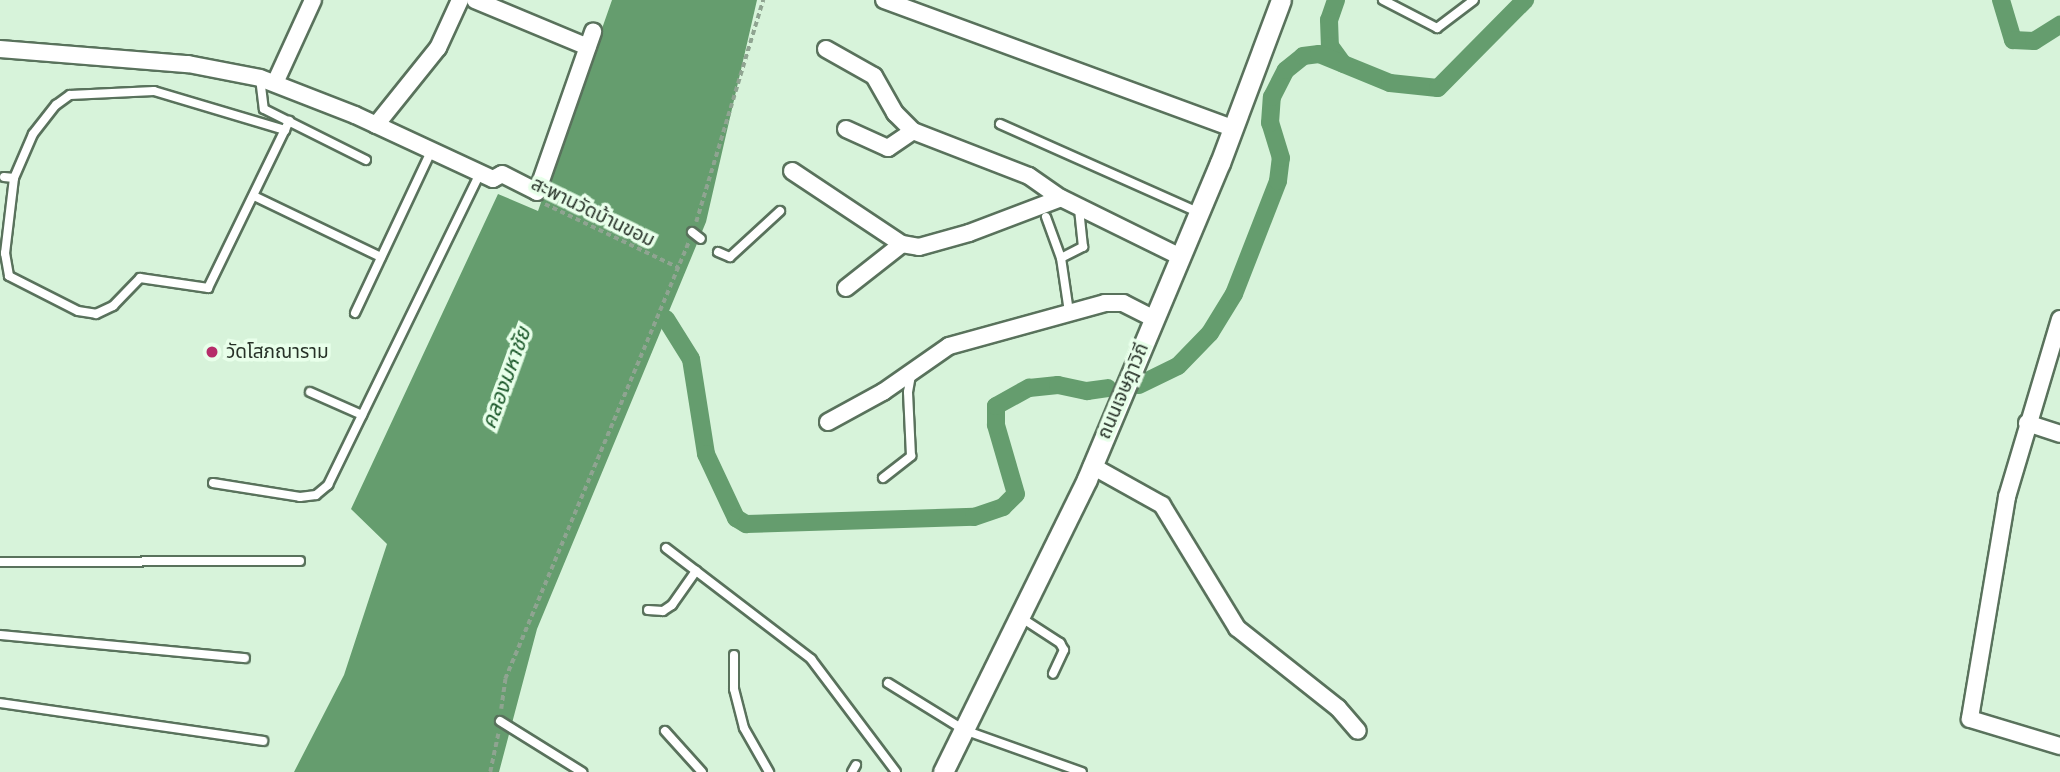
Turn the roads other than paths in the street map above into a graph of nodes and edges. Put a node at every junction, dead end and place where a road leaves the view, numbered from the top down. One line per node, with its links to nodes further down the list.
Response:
1 (313, 0): 10 (street)
2 (460, 0): 12 (street)
3 (475, 0): 20 (street)
4 (884, 0): 14 (street)
5 (1281, 0): 14 (street, ถนนเจษฎาวิถี)
6 (1383, 0): 7 (lane)
7 (1474, 0)
8 (0, 49): 10 (street)
9 (826, 49): 16 (street)
10 (268, 81): 12 (street); 13 (lane)
11 (1000, 124): 27 (lane)
12 (376, 125): 17 (street)
13 (287, 126): 18 (lane); 22 (lane); 23 (lane)
14 (1232, 128): 27 (street, ถนนเจษฎาวิถี)
15 (846, 129): 16 (street)
16 (914, 131): 24 (street)
17 (432, 149): 20 (street); 34 (lane)
18 (366, 160)
19 (792, 172): 31 (street)
20 (480, 173): 43 (lane)
21 (4, 177): 22 (lane)
22 (14, 178): 23 (lane)
23 (254, 196): 34 (lane)
24 (1061, 198): 25 (street); 31 (street)
25 (1079, 208): 33 (street); 35 (lane)
26 (780, 211): 32 (lane)
27 (1198, 212): 33 (street, ถนนเจษฎาวิถี)
28 (1046, 217): 35 (lane)
29 (692, 232): 30 (lane)
30 (701, 239)
31 (902, 244): 36 (street)
32 (718, 252)
33 (1179, 256): 39 (street, ถนนเจษฎาวิถี)
34 (381, 257): 38 (lane)
35 (1061, 258): 37 (lane)
36 (846, 288)
37 (1069, 312): 39 (street); 41 (street)
38 (355, 313)
39 (1153, 318): 47 (street, ถนนเจษฎาวิถี)
40 (2060, 319): 45 (street)
41 (912, 372): 44 (street); 48 (lane)
42 (310, 392): 43 (lane)
43 (362, 415): 49 (lane)
44 (828, 422)
45 (2028, 424): 46 (street); 67 (street)
46 (2060, 435)
47 (1092, 466): 55 (street, ถนนเจษฎาวิถี); 64 (street)
48 (883, 478)
49 (213, 483)
50 (666, 548): 53 (lane)
51 (300, 561): 52 (lane)
52 (0, 562)
53 (696, 571): 54 (lane); 71 (lane)
54 (648, 610)
55 (1020, 617): 59 (lane); 63 (street, ถนนเจษฎาวิถี)
56 (0, 635): 58 (lane)
57 (734, 655): 70 (lane)
58 (245, 658)
59 (1054, 674)
60 (888, 682): 63 (lane)
61 (0, 703): 66 (lane)
62 (500, 720): 68 (lane)
63 (964, 730): 72 (street, ถนนเจษฎาวิถี); 73 (lane)
64 (1358, 730)
65 (665, 731): 69 (lane)
66 (263, 741)
67 (2060, 746)
68 (582, 772)
69 (702, 772)
70 (769, 772)
71 (895, 772)
72 (943, 772)
73 (1082, 772)

